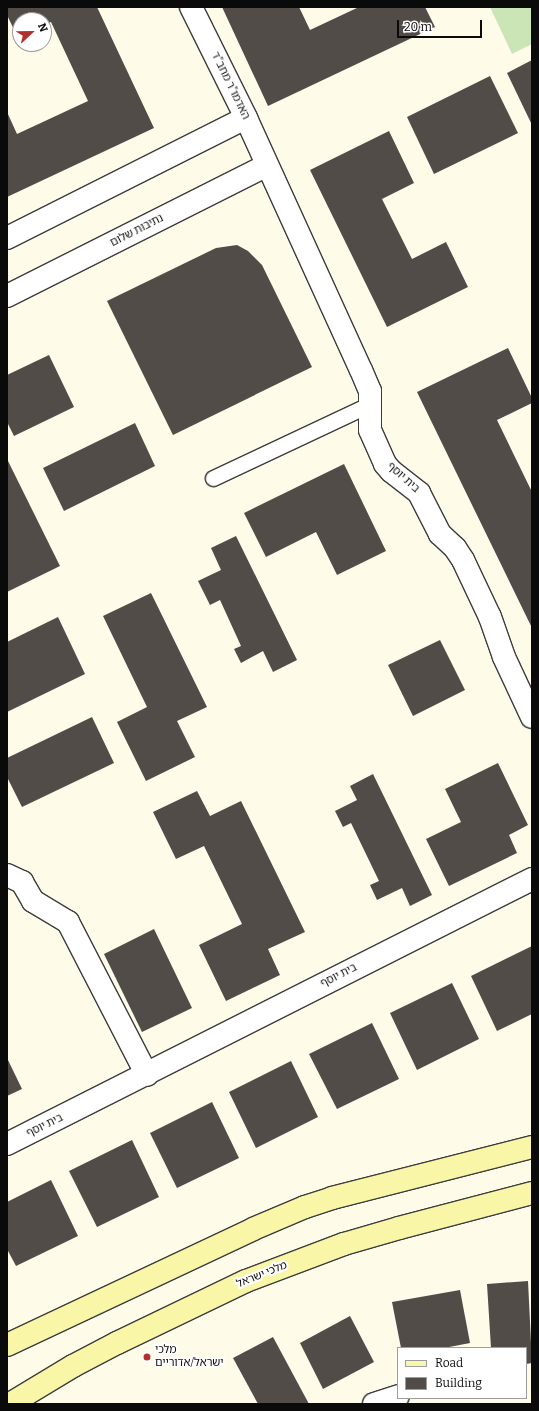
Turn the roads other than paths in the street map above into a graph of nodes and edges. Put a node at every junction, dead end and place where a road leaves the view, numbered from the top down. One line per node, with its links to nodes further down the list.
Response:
1 (191, 7): 2 (street, האדמו"ר מחב"ד)
2 (246, 118): 3 (street, האדמו"ר מחב"ד); 4 (street)
3 (267, 166): 5 (street, נתיבות שלום); 6 (street, בית יוסף)
4 (7, 238)
5 (7, 296)
6 (370, 404): 7 (lane); 8 (street, בית יוסף)
7 (213, 478)
8 (532, 717)
9 (7, 875): 11 (street)
10 (532, 878): 11 (street, בית יוסף)
11 (147, 1075): 12 (street, בית יוסף)
12 (7, 1144)
13 (532, 1147): 15 (street)
14 (532, 1193): 17 (street, מלכי ישראל)
15 (7, 1345)
16 (397, 1396): 18 (street)
17 (10, 1404)
18 (374, 1404)

